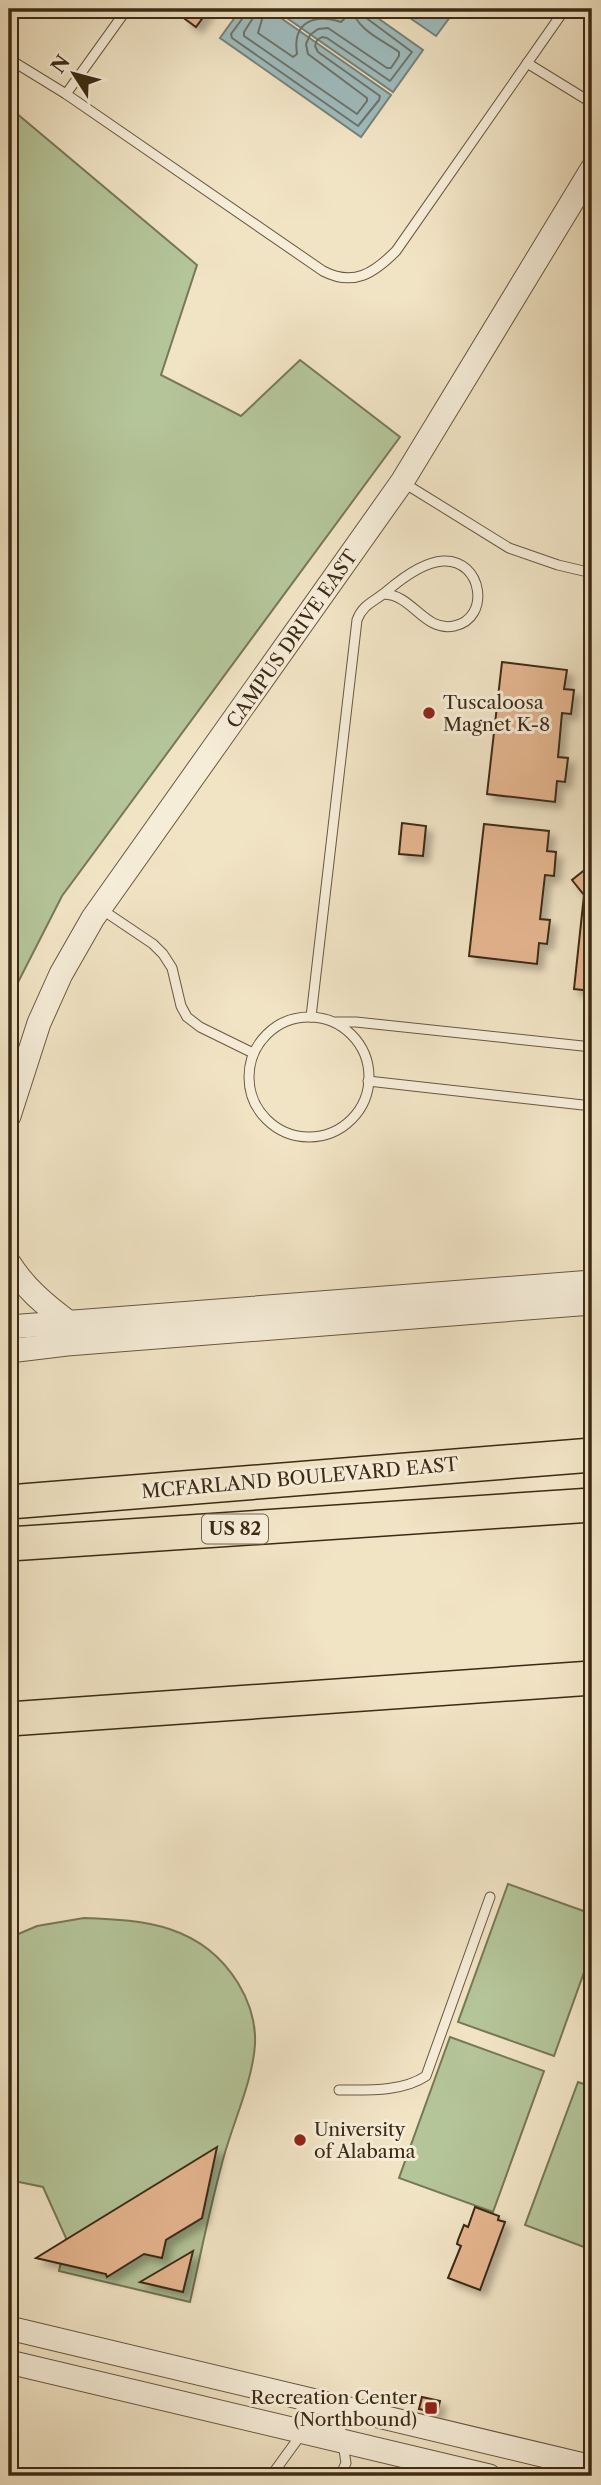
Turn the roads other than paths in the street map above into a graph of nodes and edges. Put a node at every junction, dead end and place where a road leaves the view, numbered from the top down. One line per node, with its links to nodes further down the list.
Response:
1 (127, 9): 5 (lane)
2 (565, 9): 4 (lane)
3 (9, 59): 5 (lane)
4 (527, 63): 5 (lane); 6 (lane)
5 (66, 94)
6 (592, 103)
7 (592, 169): 8 (street, CAMPUS DRIVE EAST)
8 (402, 482): 9 (lane); 11 (street, CAMPUS DRIVE EAST)
9 (592, 573)
10 (384, 594): 10 (lane); 12 (lane)
11 (99, 908): 15 (lane); 18 (street, CAMPUS DRIVE EAST)
12 (311, 1017): 13 (lane); 15 (lane)
13 (335, 1023): 14 (lane); 16 (lane)
14 (592, 1047)
15 (253, 1053): 16 (lane)
16 (368, 1081): 17 (lane)
17 (592, 1107)
18 (9, 1116)
19 (9, 1263): 22 (street)
20 (592, 1282): 22 (street)
21 (592, 1303): 24 (street)
22 (68, 1322): 23 (street)
23 (9, 1327)
24 (9, 1351)
25 (592, 1455): 26 (highway, MCFARLAND BOULEVARD EAST / US 82)
26 (9, 1502)
27 (592, 1505): 28 (highway, US 82)
28 (9, 1544)
29 (592, 1663): 31 (highway)
30 (592, 1678): 32 (highway)
31 (9, 1703)
32 (9, 1719)
33 (490, 1897): 34 (lane)
34 (340, 2090)
35 (9, 2328): 37 (street)
36 (9, 2362): 38 (street)
37 (337, 2406): 38 (lane); 39 (lane); 40 (street)
38 (303, 2432): 39 (street); 41 (lane)
39 (344, 2444): 42 (lane); 43 (street)
40 (592, 2467)
41 (271, 2476)
42 (340, 2476)
43 (488, 2476)

